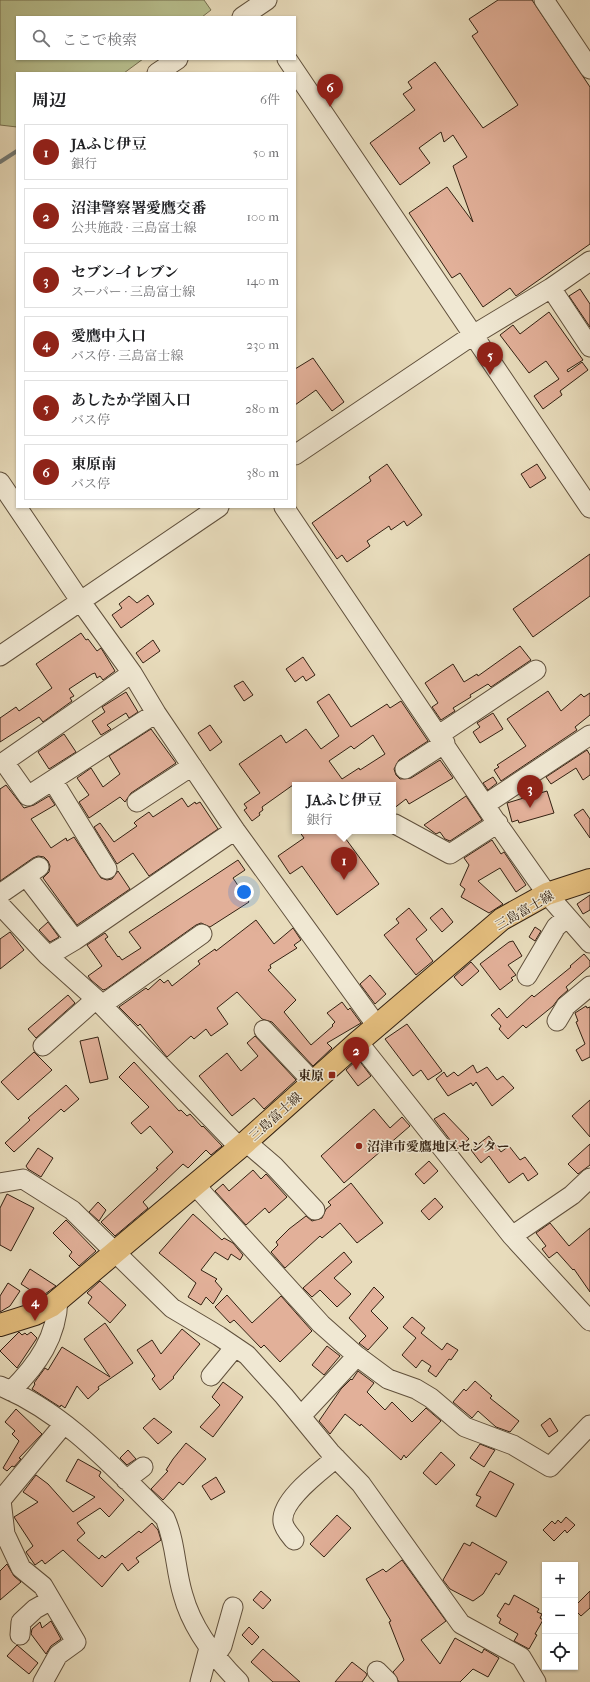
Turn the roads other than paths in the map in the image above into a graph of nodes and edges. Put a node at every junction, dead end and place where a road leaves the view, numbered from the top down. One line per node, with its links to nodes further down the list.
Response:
1 (544, 0): 4 (street)
2 (176, 60): 5 (street)
3 (288, 60): 6 (street)
4 (590, 69)
5 (158, 72)
6 (296, 72)
7 (296, 72): 10 (street)
8 (590, 261): 9 (street)
9 (551, 288): 10 (street); 11 (street)
10 (473, 336): 12 (street); 18 (street)
11 (590, 347)
12 (296, 455)
13 (0, 482): 14 (street)
14 (16, 506)
15 (18, 508): 19 (street)
16 (218, 508): 19 (street)
17 (285, 508): 25 (street)
18 (590, 508)
19 (81, 602): 20 (street); 22 (street)
20 (0, 656)
21 (536, 670): 25 (street)
22 (132, 673): 23 (street); 26 (street)
23 (156, 713): 27 (street); 29 (street)
24 (590, 735): 31 (street)
25 (442, 739): 28 (street); 31 (street)
26 (2, 763): 29 (street)
27 (192, 766): 30 (street); 34 (street)
28 (405, 769)
29 (53, 781): 35 (street)
30 (137, 802)
31 (486, 804): 32 (street)
32 (498, 823): 33 (street); 38 (street)
33 (396, 825)
34 (235, 830): 42 (street); 49 (street)
35 (107, 869)
36 (590, 880): 38 (main road, 三島富士線)
37 (0, 894): 42 (street)
38 (547, 894): 40 (street); 49 (main road, 三島富士線)
39 (0, 906): 44 (street)
40 (567, 917): 43 (street); 45 (street)
41 (202, 934): 47 (street)
42 (75, 940): 44 (street)
43 (590, 943)
44 (48, 956): 47 (street)
45 (527, 976)
46 (590, 986): 48 (street)
47 (99, 1002): 52 (street); 54 (street)
48 (557, 1021)
49 (377, 1026): 51 (main road, 三島富士線)
50 (264, 1030): 53 (street)
51 (358, 1042): 53 (main road, 三島富士線); 59 (street)
52 (43, 1046)
53 (313, 1082): 54 (main road, 三島富士線)
54 (243, 1144): 57 (main road, 三島富士線); 58 (street)
55 (590, 1178): 59 (street)
56 (0, 1183): 60 (street)
57 (195, 1185): 60 (main road, 三島富士線); 65 (street)
58 (315, 1210)
59 (512, 1236): 62 (street)
60 (115, 1251): 61 (main road, 三島富士線); 64 (street)
61 (58, 1299): 63 (main road, 三島富士線); 67 (street)
62 (590, 1321)
63 (0, 1325)
64 (235, 1346): 66 (street); 68 (street)
65 (357, 1356): 68 (street); 70 (street)
66 (211, 1376)
67 (6, 1388): 69 (street)
68 (301, 1416): 71 (street)
69 (64, 1424): 73 (street); 74 (street)
70 (589, 1429)
71 (336, 1458): 76 (street); 84 (street)
72 (143, 1467): 73 (street)
73 (126, 1480): 80 (street)
74 (1, 1500): 75 (street)
75 (2, 1536): 77 (street)
76 (294, 1540)
77 (51, 1600): 79 (street); 81 (street)
78 (233, 1607): 80 (street)
79 (20, 1635)
80 (212, 1652): 82 (street); 83 (street)
81 (43, 1682)
82 (200, 1682)
83 (239, 1682)
84 (536, 1682)

